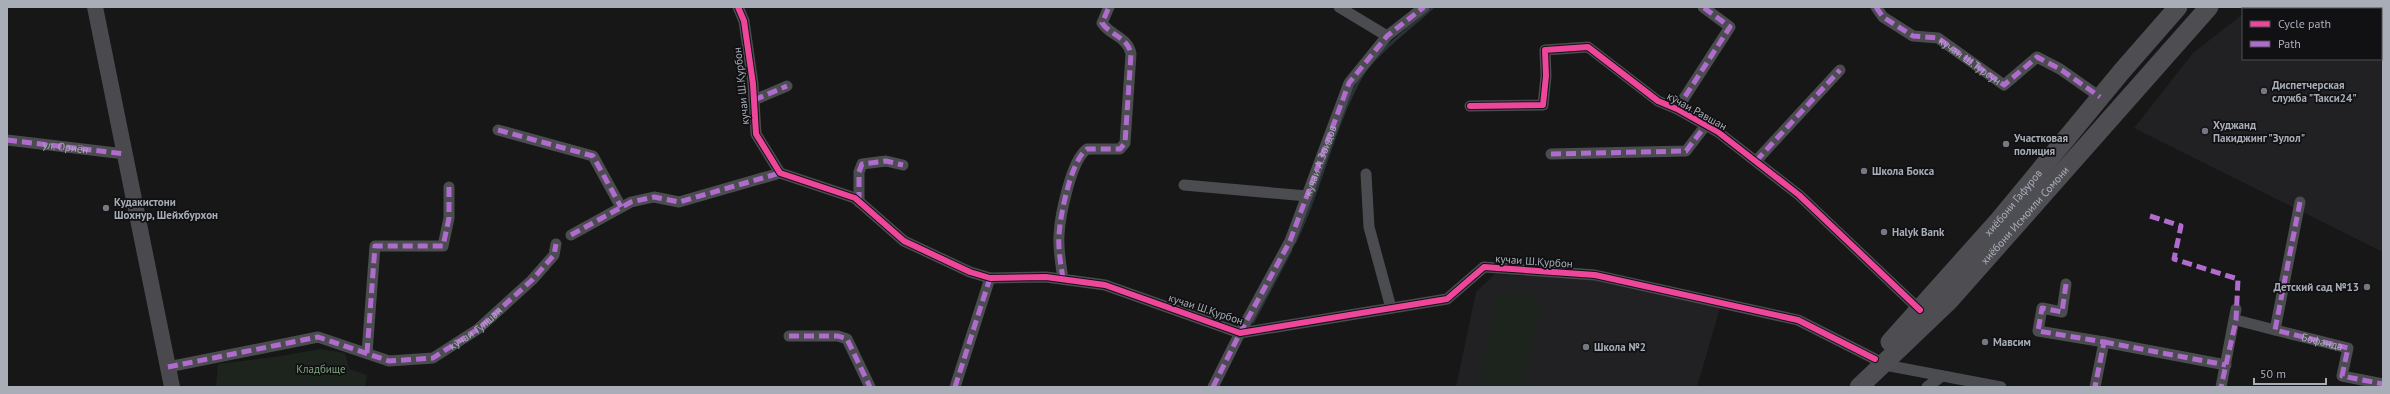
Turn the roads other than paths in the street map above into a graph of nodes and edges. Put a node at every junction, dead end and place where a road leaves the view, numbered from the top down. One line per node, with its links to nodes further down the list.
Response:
1 (95, 7): 24 (main road)
2 (738, 7): 11 (street, кучаи Ш.Қурбон)
3 (747, 7): 11 (street)
4 (1109, 7): 39 (street)
5 (1339, 7): 12 (street)
6 (1424, 7): 12 (street, кучаи А.Зоидов)
7 (1703, 7): 20 (street, кӯчаи Равшан)
8 (1876, 7): 17 (street, кучаи Ш.Турсун)
9 (2178, 7): 14 (highway, хиёбони Гафуров)
10 (2209, 7): 16 (highway, хиёбони Исмоили Сомони)
11 (744, 21): 18 (street, кучаи Ш.Қурбон)
12 (1387, 36): 32 (street, кучаи А.Зоидов)
13 (1840, 70): 26 (street)
14 (2122, 71): 16 (highway); 17 (highway, хиёбони Гафуров)
15 (787, 86): 18 (street)
16 (2137, 86): 48 (highway, хиёбони Исмоили Сомони)
17 (2100, 97): 42 (highway, хиёбони Гафуров)
18 (754, 100): 28 (street, кучаи Ш.Қурбон)
19 (1470, 106): 20 (street, кӯчаи Равшан)
20 (1677, 109): 21 (street, кӯчаи Равшан)
21 (1706, 125): 25 (street, кӯчаи Равшан); 26 (street, кӯчаи Равшан)
22 (498, 130): 35 (street)
23 (7, 140): 24 (street, ул. Ориён)
24 (125, 154): 50 (main road)
25 (1551, 154)
26 (1756, 161): 42 (street, кӯчаи Равшан)
27 (903, 165): 33 (street)
28 (780, 173): 33 (street, кучаи Ш.Қурбон); 35 (street)
29 (1366, 174): 41 (street)
30 (1184, 185): 32 (street)
31 (449, 187): 47 (street)
32 (1308, 196): 44 (street, кучаи А.Зоидов)
33 (859, 202): 38 (street, кучаи Ш.Қурбон)
34 (2300, 202): 43 (street)
35 (621, 207): 36 (street)
36 (571, 235)
37 (556, 244): 47 (street, кӯчаи Гулшан)
38 (990, 278): 39 (street, кучаи Ш.Қурбон); 55 (street)
39 (1063, 279): 44 (street, кучаи Ш.Қурбон)
40 (2066, 284): 46 (street)
41 (1391, 308): 44 (street, кучаи Ш.Қурбон); 48 (street, кучаи Ш.Қурбон)
42 (1920, 310): 48 (highway, хиёбони Гафуров)
43 (2275, 330): 49 (street, Бофанда); 52 (street, Бофанда)
44 (1240, 333): 56 (street, кучаи А.Зоидов)
45 (789, 336): 54 (street)
46 (2104, 342): 49 (street); 61 (street)
47 (367, 353): 50 (street, кӯчаи Гулшан)
48 (1880, 362): 51 (street, кучаи Ш.Қурбон); 57 (highway); 58 (highway)
49 (2226, 365): 62 (street, Бофанда)
50 (168, 367): 53 (main road)
51 (1942, 376): 59 (street); 60 (street, кучаи Ш.Қурбон)
52 (2383, 384)
53 (172, 387)
54 (870, 387)
55 (955, 387)
56 (1213, 387)
57 (1845, 387)
58 (1859, 387)
59 (1927, 387)
60 (2001, 387)
61 (2095, 387)
62 (2221, 387)

